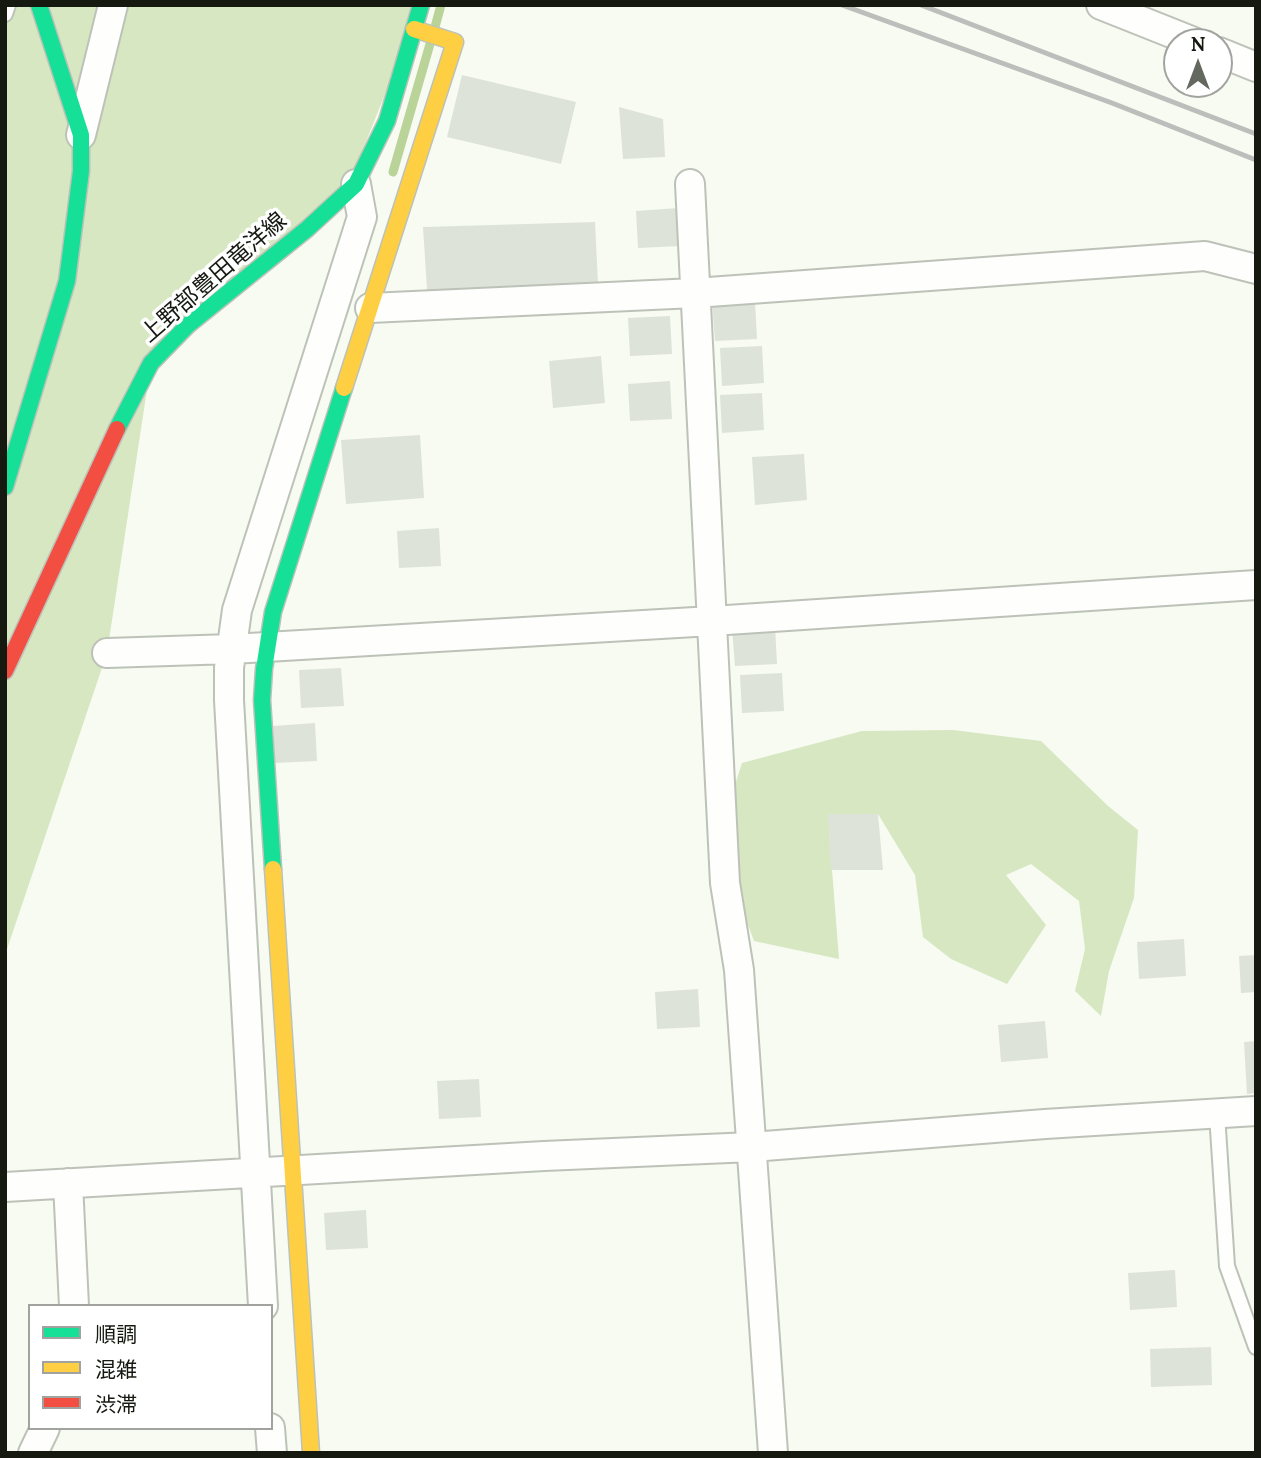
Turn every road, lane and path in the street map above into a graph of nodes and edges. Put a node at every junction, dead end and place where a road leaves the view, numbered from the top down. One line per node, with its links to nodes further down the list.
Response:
1 (8, 5): 6 (lane)
2 (39, 5): 11 (street)
3 (113, 5): 11 (street)
4 (421, 5): 7 (street, 上野部豊田竜洋線)
5 (1101, 5): 8 (street)
6 (5, 14)
7 (414, 29): 12 (street, 上野部豊田竜洋線); 16 (street)
8 (1163, 30)
9 (1233, 58): 10 (street)
10 (1256, 67)
11 (81, 135): 17 (street)
12 (356, 184): 21 (street); 23 (street, 上野部豊田竜洋線)
13 (690, 184): 15 (street)
14 (1256, 269): 15 (street)
15 (695, 293): 16 (street); 19 (street)
16 (370, 308): 20 (street)
17 (5, 487)
18 (1256, 585): 19 (street)
19 (712, 621): 20 (street); 26 (street)
20 (267, 647): 21 (street); 27 (street)
21 (232, 649): 22 (street); 28 (street)
22 (107, 653)
23 (5, 671)
24 (1256, 1111): 25 (street)
25 (1217, 1114): 26 (street); 33 (lane)
26 (752, 1147): 27 (street); 39 (street)
27 (294, 1172): 28 (street); 38 (street)
28 (255, 1174): 29 (street); 32 (street)
29 (68, 1183): 30 (street); 31 (street)
30 (5, 1187)
31 (74, 1304)
32 (263, 1304)
33 (1256, 1347)
34 (44, 1430): 36 (street)
35 (271, 1430): 37 (street)
36 (33, 1453)
37 (272, 1453)
38 (311, 1453)
39 (773, 1453)

